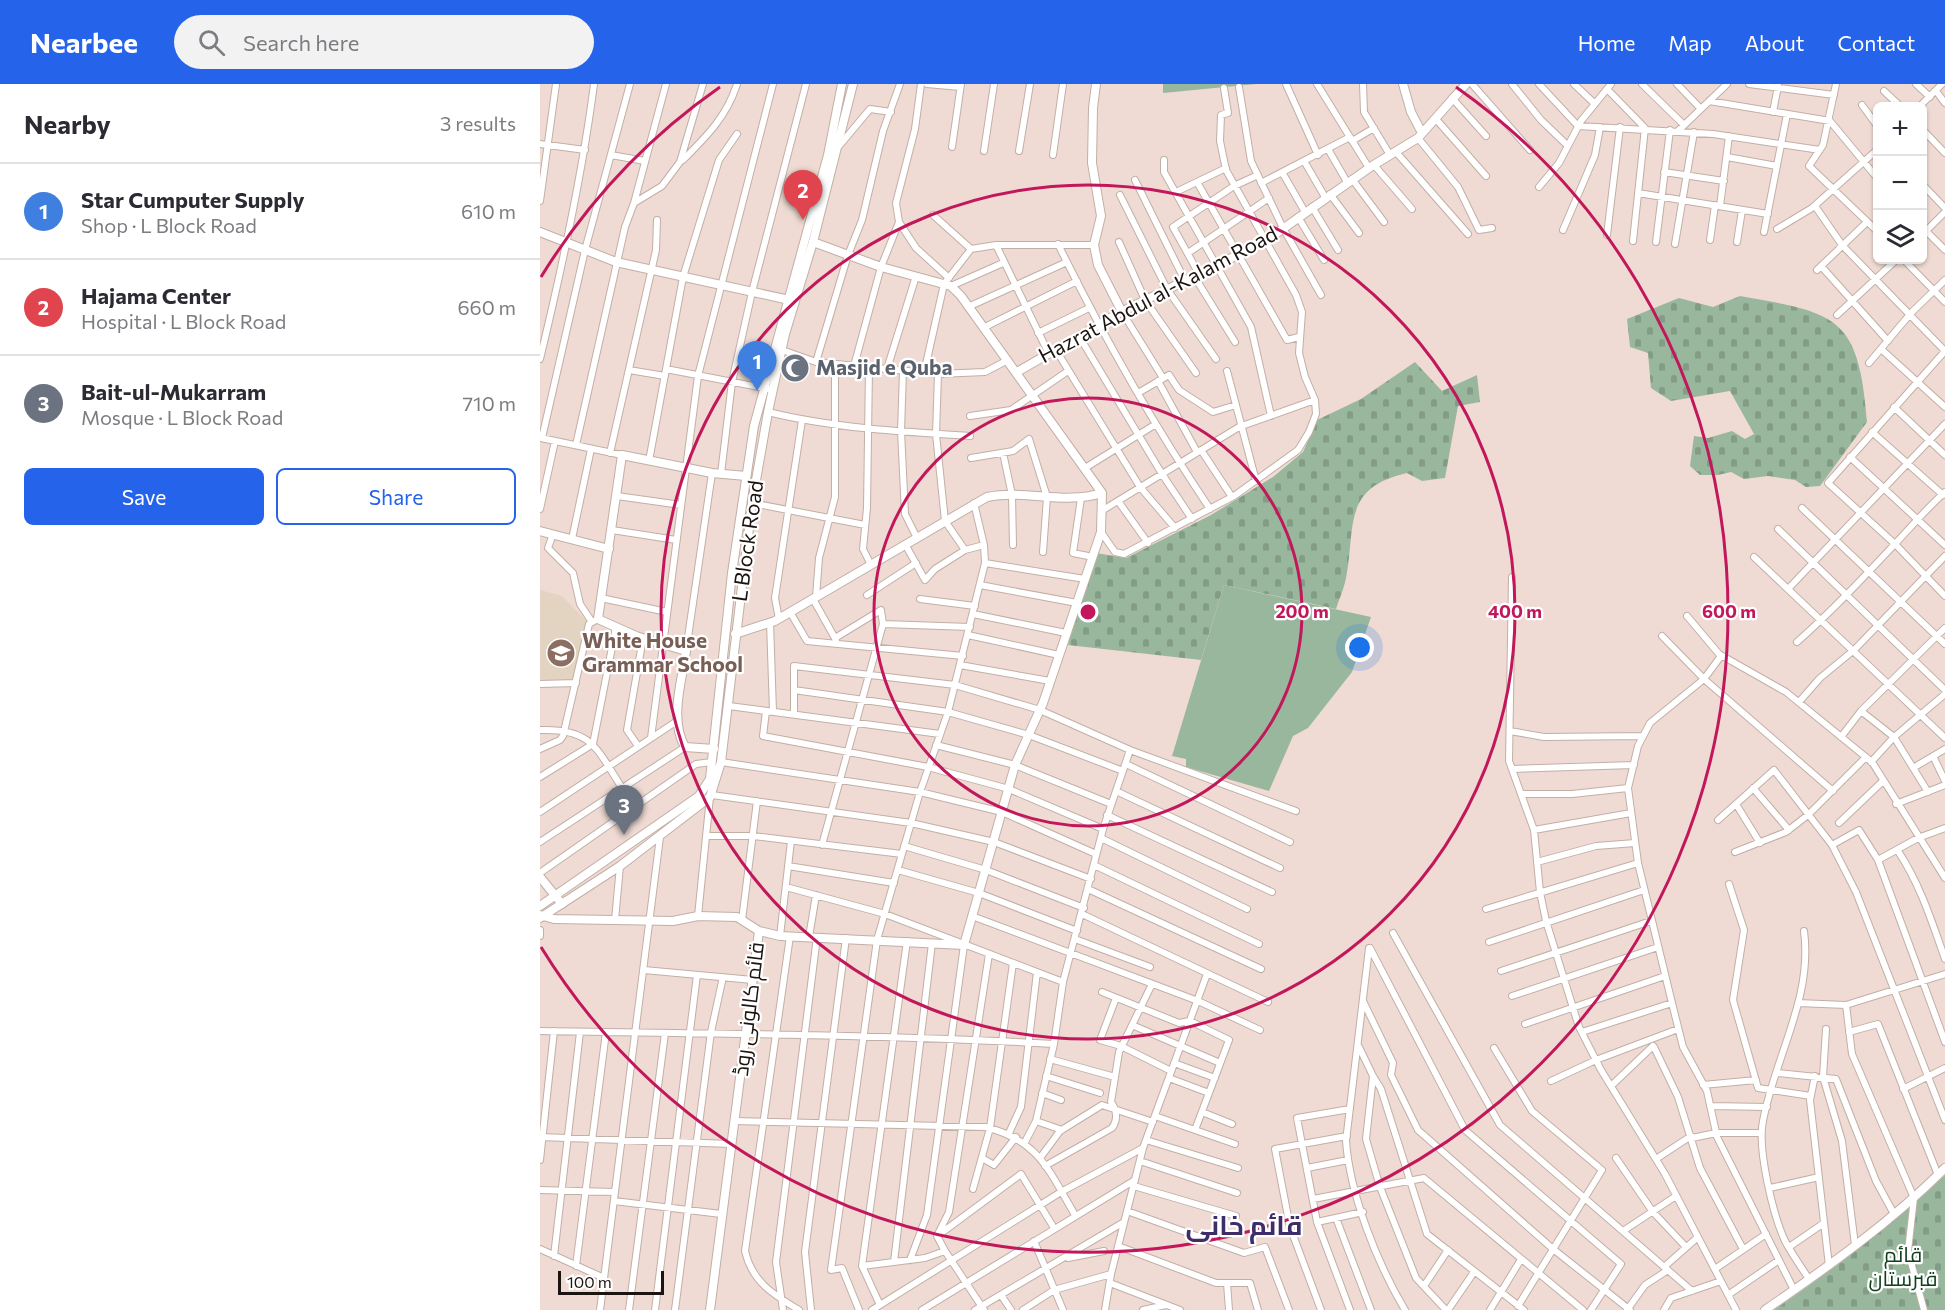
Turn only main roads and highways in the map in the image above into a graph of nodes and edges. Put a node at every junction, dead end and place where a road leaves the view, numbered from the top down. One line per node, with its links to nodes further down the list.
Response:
1 (842, 84): 3 (main road, L Block Road)
2 (853, 84): 3 (main road, L Block Road)
3 (791, 301): 4 (main road, L Block Road); 4 (main road, L Block Road)
4 (768, 388): 5 (main road, L Block Road); 6 (main road, L Block Road)
5 (540, 906)
6 (541, 917)

